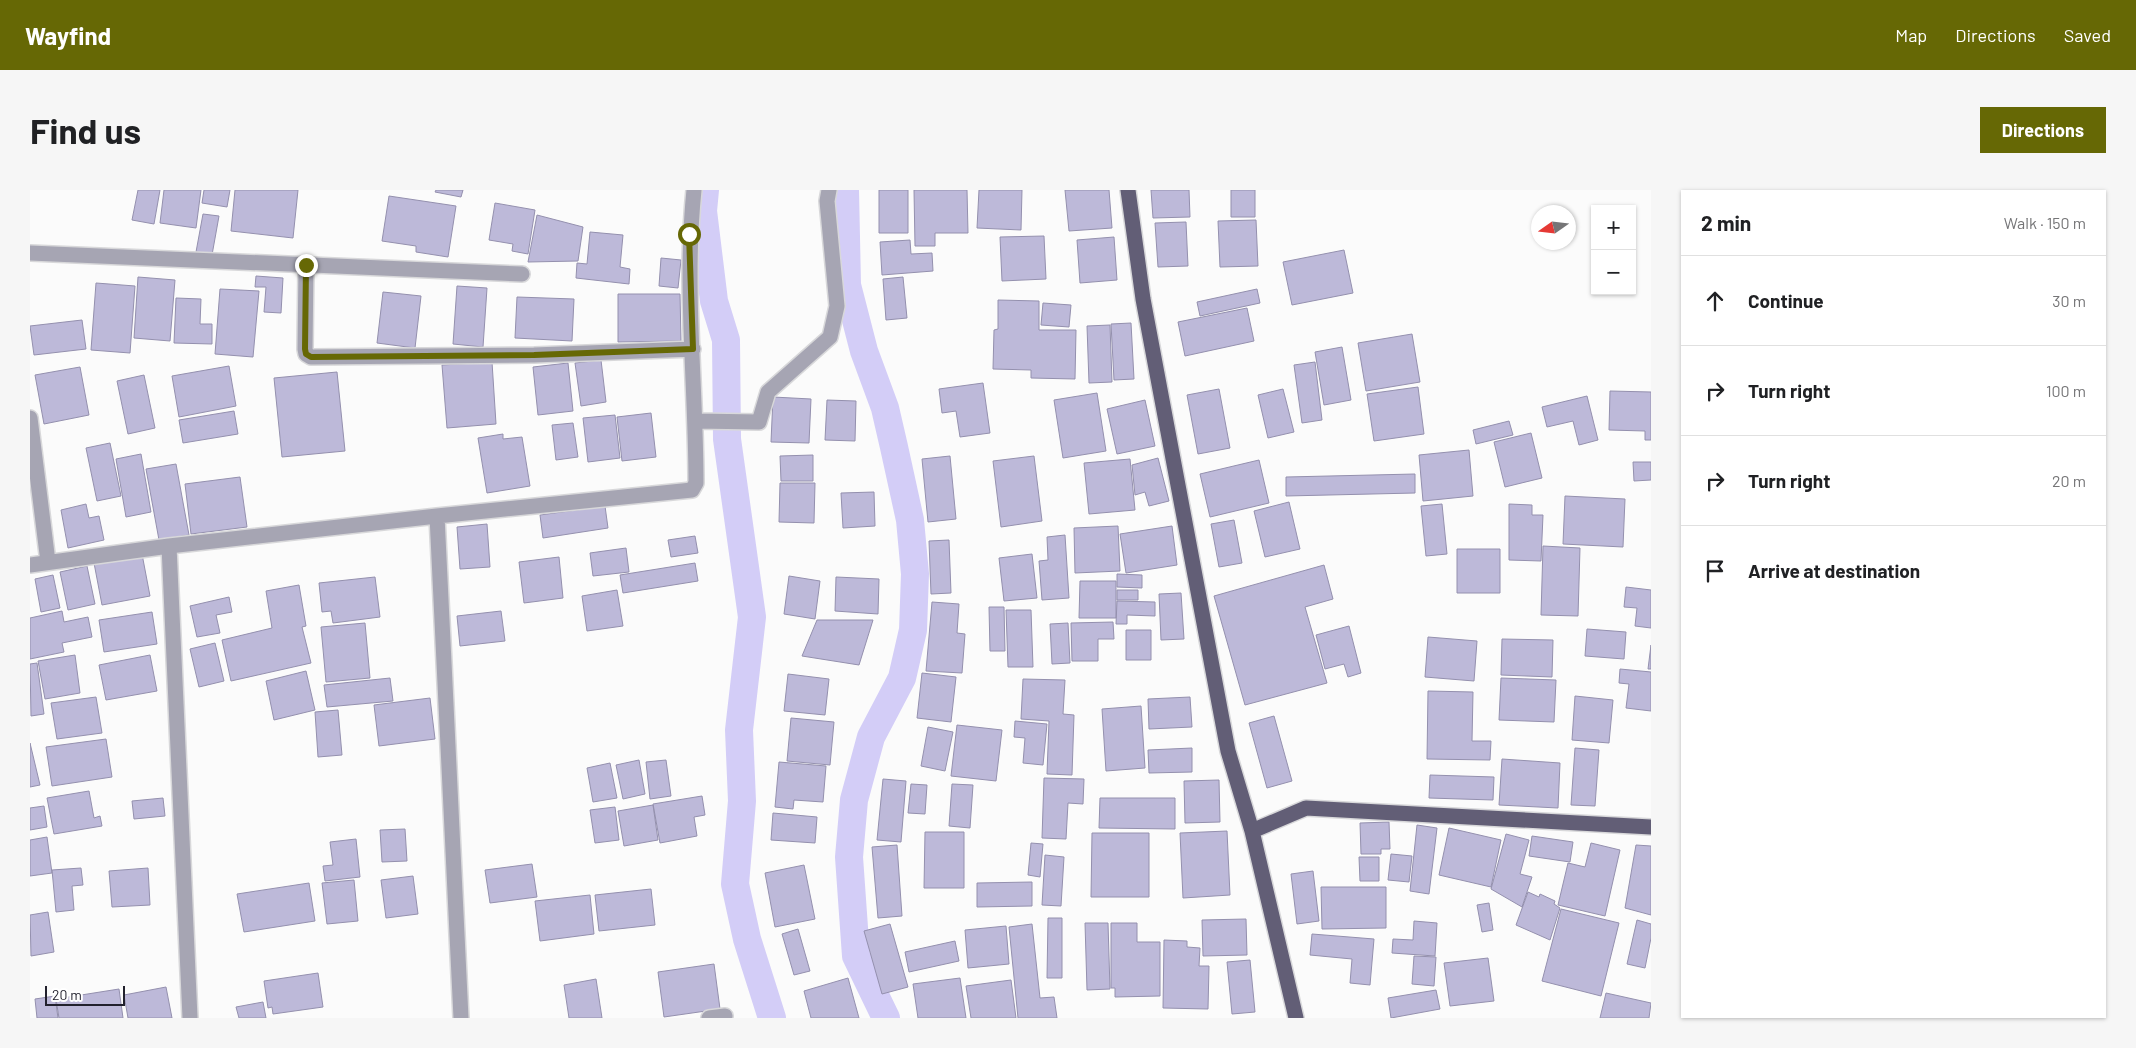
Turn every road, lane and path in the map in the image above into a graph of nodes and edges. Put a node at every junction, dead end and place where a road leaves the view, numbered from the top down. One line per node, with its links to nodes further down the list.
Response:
1 (694, 190): 7 (street)
2 (829, 190): 9 (street)
3 (1128, 190): 15 (main road)
4 (30, 253): 5 (street)
5 (306, 265): 6 (street); 7 (street)
6 (522, 274)
7 (693, 349): 9 (street)
8 (30, 418): 12 (street)
9 (696, 421): 10 (street)
10 (437, 516): 11 (street); 18 (street)
11 (168, 546): 12 (street); 17 (street)
12 (48, 562): 13 (street)
13 (30, 565)
14 (1651, 826): 15 (main road)
15 (1252, 831): 20 (main road)
16 (725, 1016): 19 (street)
17 (190, 1018)
18 (460, 1018)
19 (709, 1018)
20 (1296, 1018)

